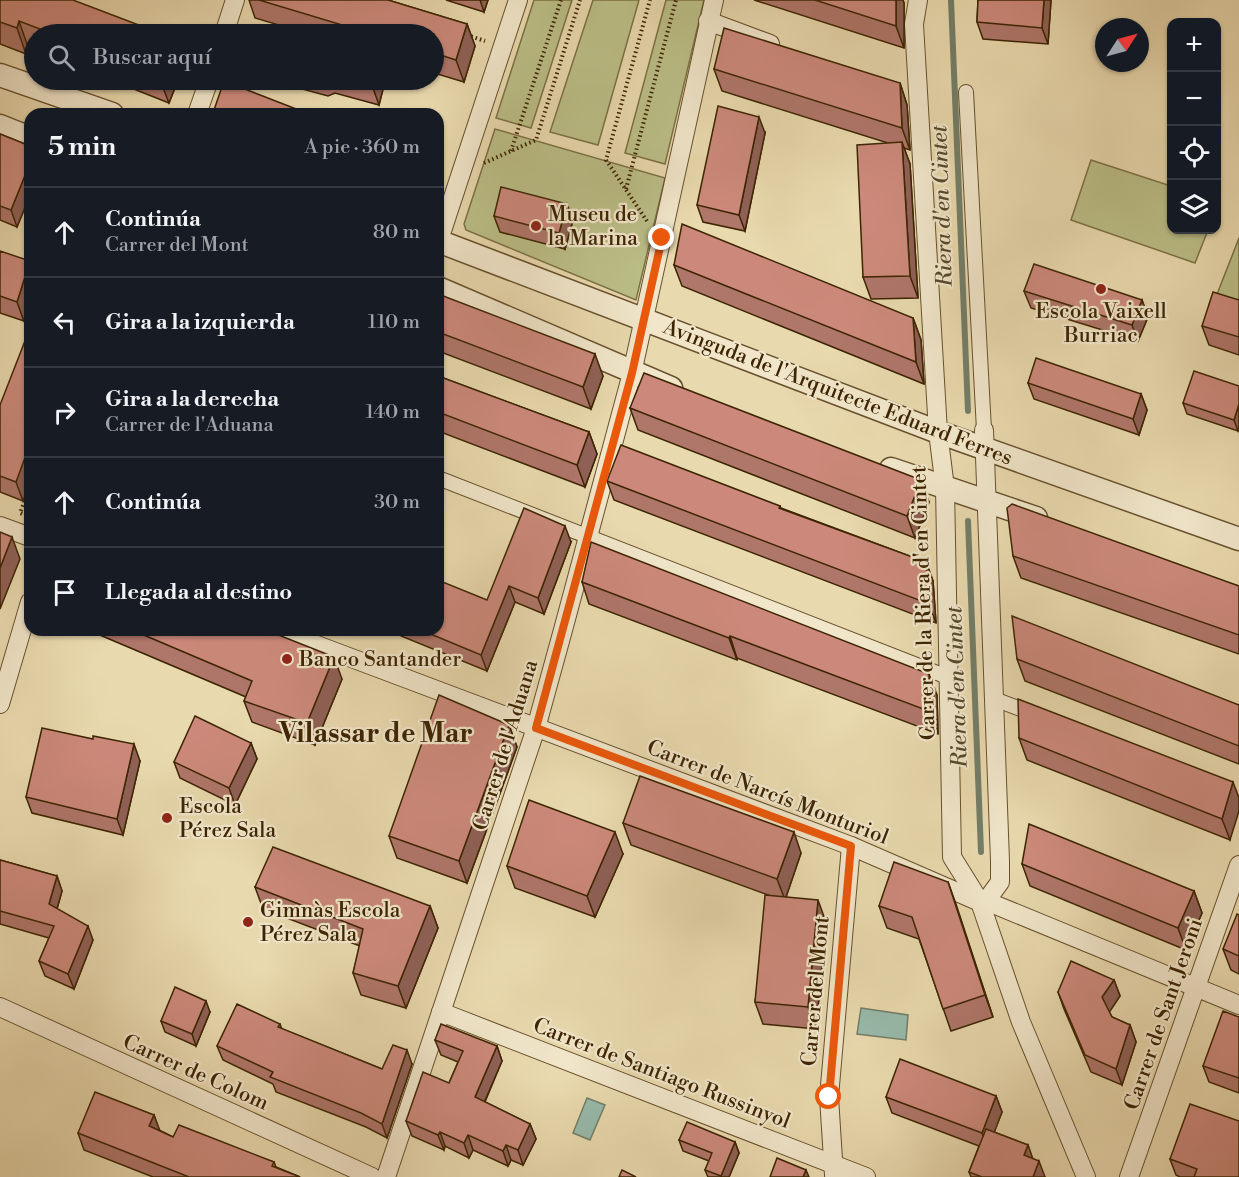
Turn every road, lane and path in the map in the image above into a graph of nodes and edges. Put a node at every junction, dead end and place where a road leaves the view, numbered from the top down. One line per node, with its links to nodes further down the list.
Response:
1 (235, 0): 10 (street)
2 (518, 0): 26 (street)
3 (561, 0): 25 (path)
4 (580, 0): 25 (path)
5 (650, 0): 27 (path)
6 (676, 0): 27 (path)
7 (714, 0): 9 (street, Carrer de l'Aduana)
8 (918, 0): 20 (street, Carrer de la Riera d'en Cintet)
9 (708, 21): 13 (street); 29 (street, Carrer de l'Aduana)
10 (227, 24)
11 (465, 34): 12 (path)
12 (476, 38)
13 (786, 50)
14 (0, 75): 15 (street)
15 (24, 83)
16 (897, 89): 20 (street)
17 (43, 90): 21 (street)
18 (205, 90): 22 (street)
19 (966, 92): 36 (street)
20 (919, 97): 35 (street, Carrer de la Riera d'en Cintet)
21 (95, 108)
22 (199, 108)
23 (0, 126): 24 (street)
24 (24, 136)
25 (511, 152): 26 (path)
26 (461, 172): 28 (street)
27 (626, 190): 29 (path)
28 (444, 224)
29 (661, 242): 32 (street, Carrer de l'Aduana)
30 (444, 244): 32 (street, Avinguda de l'Arquitecte Eduard Ferres)
31 (444, 291): 33 (street)
32 (645, 319): 33 (street, Carrer de l'Aduana); 35 (street, Avinguda de l'Arquitecte Eduard Ferres)
33 (632, 373): 34 (street); 44 (street, Carrer de l'Aduana)
34 (687, 394)
35 (938, 432): 36 (street, Avinguda de l'Arquitecte Eduard Ferres); 39 (street, Carrer de la Riera d'en Cintet)
36 (984, 439): 40 (street); 45 (street, Avinguda de l'Arquitecte Eduard Ferres)
37 (876, 464): 39 (street)
38 (444, 480): 44 (street)
39 (945, 488): 40 (street); 48 (street, Carrer de la Riera d'en Cintet)
40 (988, 500): 41 (street); 49 (street)
41 (1053, 524)
42 (0, 526): 43 (street)
43 (24, 535)
44 (590, 536): 48 (street); 52 (street, Carrer de l'Aduana)
45 (1239, 538)
46 (24, 623): 50 (street)
47 (293, 636): 52 (street, Carrer de Narcís Monturiol)
48 (950, 678): 55 (street, Carrer de la Riera d'en Cintet)
49 (994, 699): 51 (street); 55 (street)
50 (0, 704)
51 (1050, 720)
52 (536, 728): 53 (street, Carrer de Narcís Monturiol); 59 (street, Carrer de l'Aduana)
53 (851, 846): 55 (street, Carrer de Narcís Monturiol); 60 (street, Carrer del Mont)
54 (1239, 865): 56 (street, Carrer de Sant Jeroni)
55 (983, 902): 56 (street, Carrer de Narcís Monturiol); 64 (street, Carrer de la Riera d'en Cintet)
56 (1196, 988): 57 (street, Carrer de Narcís Monturiol); 65 (street, Carrer de Sant Jeroni)
57 (1239, 1005)
58 (0, 1007): 61 (street, Carrer de Colom)
59 (441, 1012): 60 (street, Carrer de Santiago Russinyol); 62 (street, Carrer de l'Aduana)
60 (834, 1171): 63 (street, Carrer de Santiago Russinyol)
61 (372, 1177)
62 (386, 1177)
63 (866, 1177)
64 (1086, 1177)
65 (1129, 1177)

